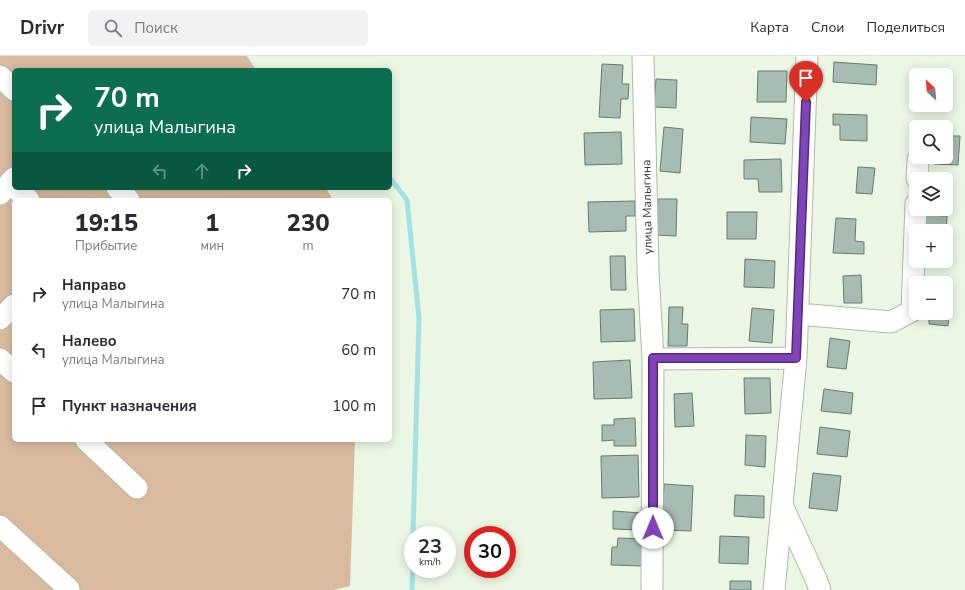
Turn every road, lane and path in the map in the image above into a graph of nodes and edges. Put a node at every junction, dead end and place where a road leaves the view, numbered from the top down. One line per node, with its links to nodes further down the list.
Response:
1 (643, 56): 11 (street, улица Малыгина)
2 (807, 56): 9 (street)
3 (0, 76): 4 (street)
4 (12, 88)
5 (16, 190): 6 (street)
6 (26, 198)
7 (916, 216): 9 (street)
8 (12, 307): 10 (street)
9 (798, 314): 12 (street)
10 (0, 319)
11 (653, 358): 12 (street); 20 (street, улица Малыгина)
12 (796, 358): 17 (street)
13 (0, 359): 14 (street)
14 (12, 370)
15 (88, 442): 16 (street)
16 (137, 488)
17 (782, 504): 21 (street); 22 (street)
18 (0, 526): 19 (street)
19 (69, 589)
20 (652, 590)
21 (774, 590)
22 (820, 590)

